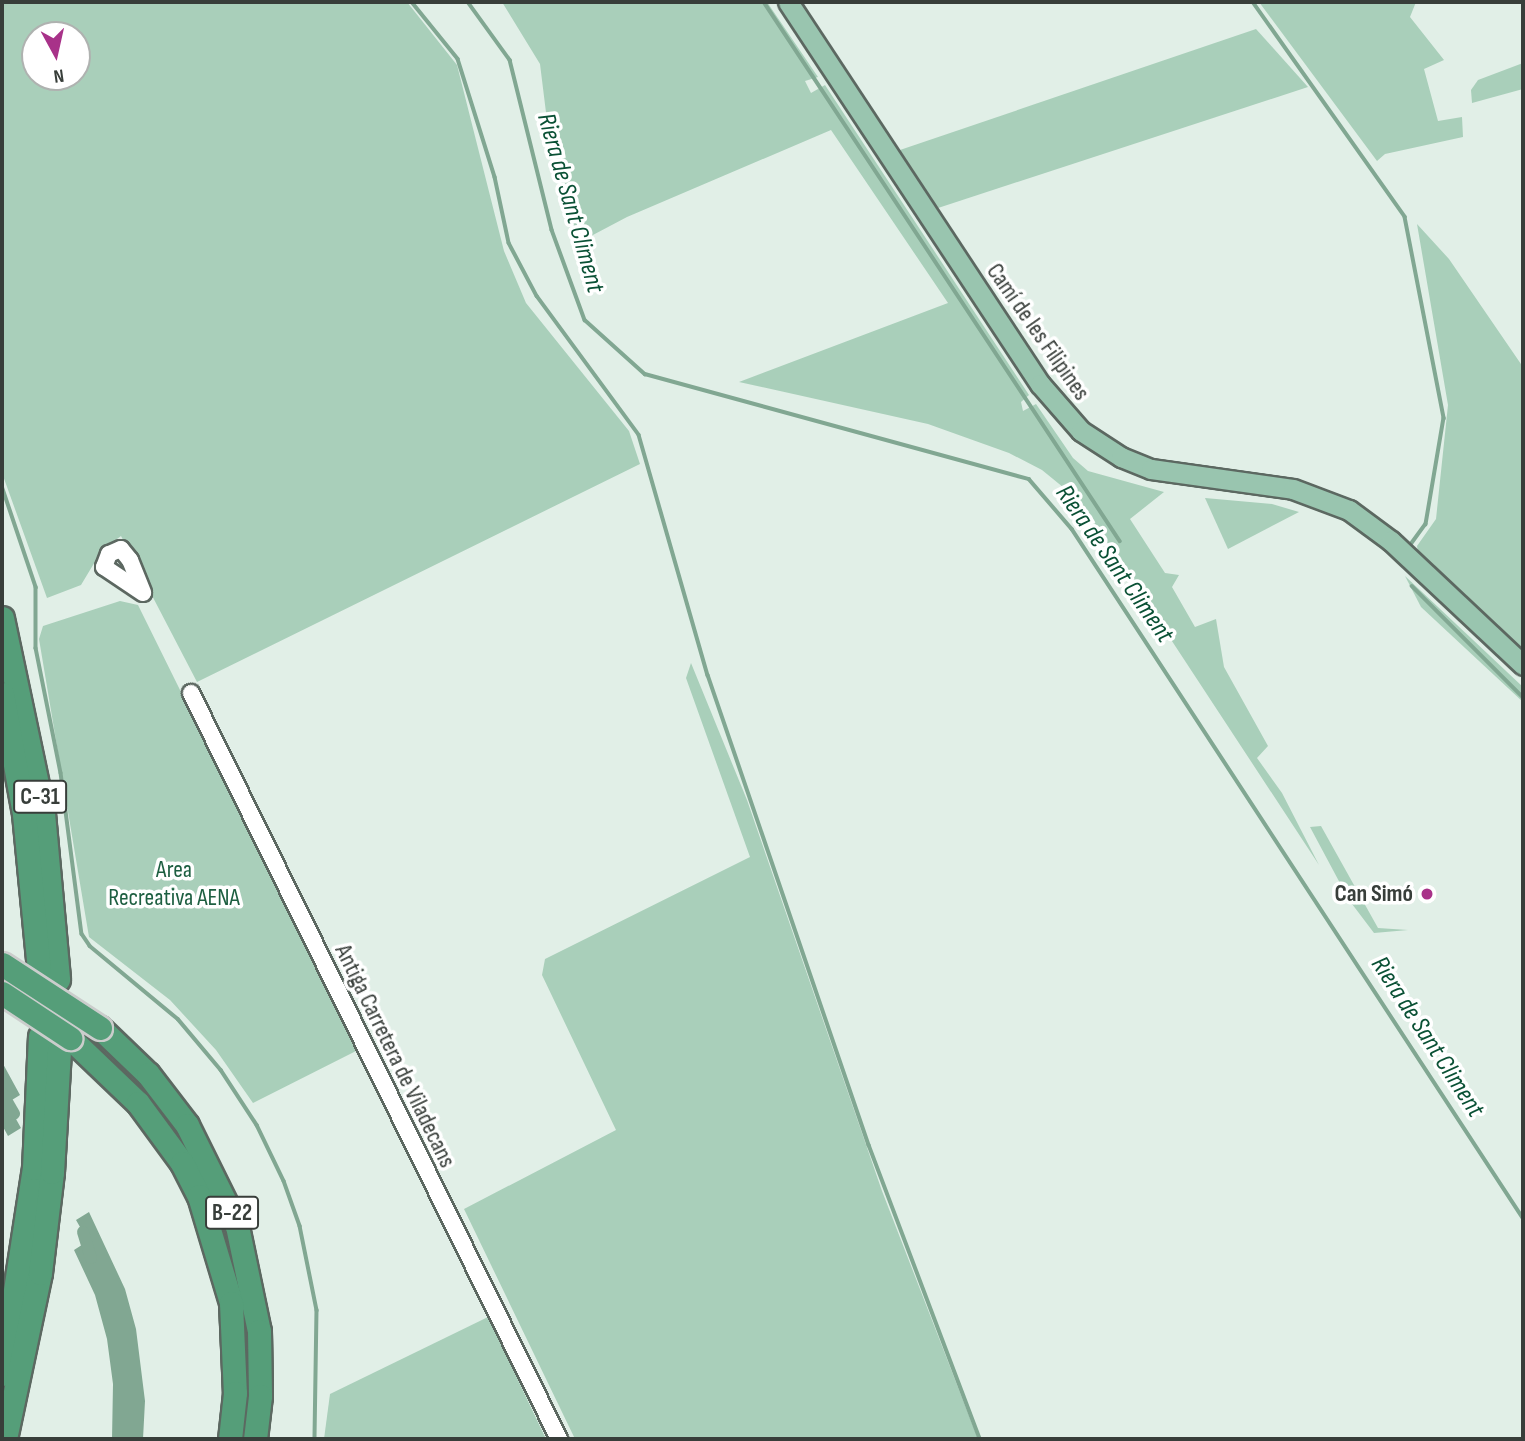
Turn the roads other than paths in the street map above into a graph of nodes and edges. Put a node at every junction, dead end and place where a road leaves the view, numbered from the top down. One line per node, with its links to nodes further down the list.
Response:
1 (788, 2): 3 (main road, Camí de les Filipines)
2 (2, 618): 5 (highway, C-31)
3 (1523, 665)
4 (191, 693): 17 (street, Antiga Carretera de Viladecans)
5 (2, 694)
6 (2, 964): 16 (highway, B-22, bridge)
7 (2, 993): 10 (highway, bridge)
8 (2, 1005): 10 (highway, bridge)
9 (40, 1036): 11 (highway)
10 (64, 1044): 12 (highway); 15 (highway)
11 (2, 1374)
12 (15, 1402): 13 (highway); 14 (highway)
13 (5, 1439)
14 (11, 1439)
15 (230, 1439)
16 (255, 1439)
17 (559, 1439)

